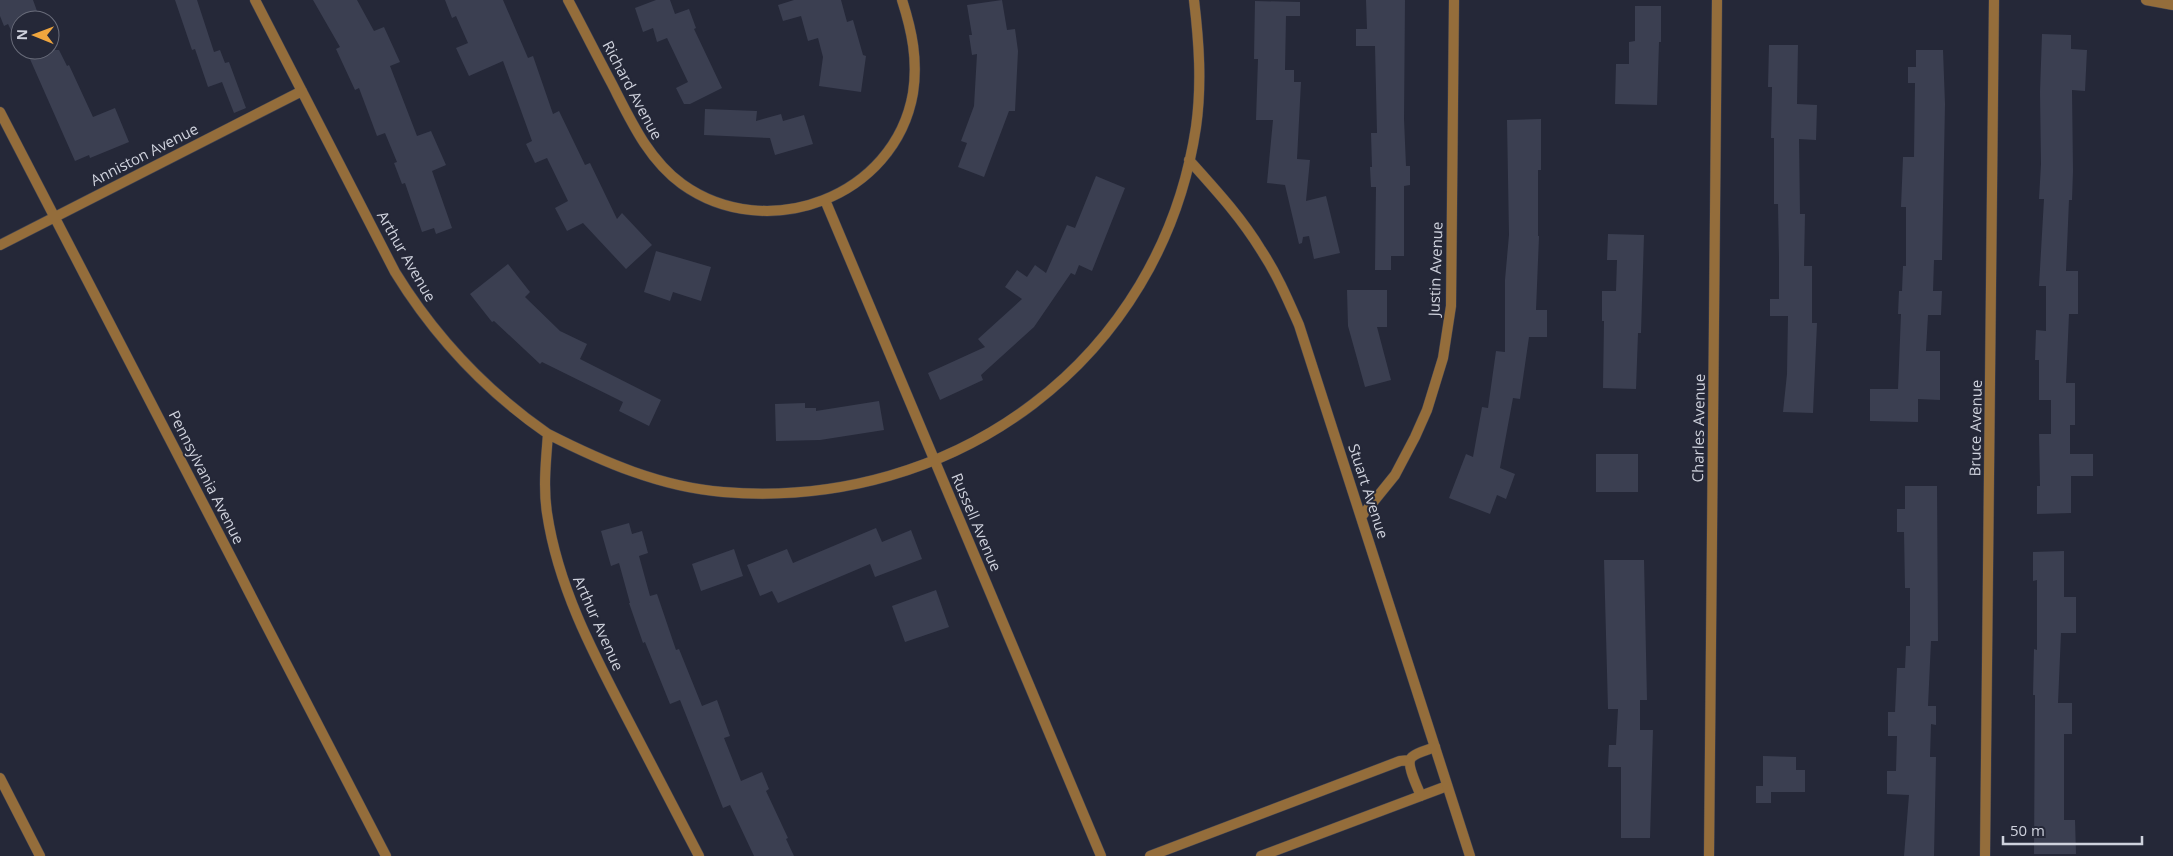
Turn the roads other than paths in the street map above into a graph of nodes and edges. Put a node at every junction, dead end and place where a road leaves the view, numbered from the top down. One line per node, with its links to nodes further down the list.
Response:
1 (254, 0): 10 (street, Arthur Avenue)
2 (568, 0): 13 (street, Richard Avenue)
3 (902, 0): 13 (street, Richard Avenue)
4 (1194, 0): 12 (street)
5 (1454, 0): 18 (street, Justin Avenue)
6 (1717, 0): 31 (street, Charles Avenue)
7 (1994, 0): 32 (street, Bruce Avenue)
8 (2146, 0): 9 (street)
9 (2173, 5)
10 (302, 91): 14 (street, Anniston Avenue); 16 (street, Arthur Avenue)
11 (0, 112): 14 (street, Pennsylvania Avenue)
12 (1189, 160): 17 (street); 18 (street, Stuart Avenue)
13 (825, 200): 17 (street, Russell Avenue)
14 (55, 217): 15 (street, Anniston Avenue); 25 (street, Pennsylvania Avenue)
15 (0, 245)
16 (548, 434): 17 (street); 26 (street, Arthur Avenue)
17 (934, 461): 27 (street, Russell Avenue)
18 (1361, 517): 19 (street, Stuart Avenue)
19 (1435, 747): 20 (street); 22 (street, Stuart Avenue)
20 (1410, 760): 23 (street); 28 (street)
21 (0, 778): 24 (street)
22 (1447, 786): 23 (street); 30 (street, Stuart Avenue)
23 (1421, 796): 29 (street)
24 (40, 856)
25 (386, 856)
26 (699, 856)
27 (1101, 856)
28 (1150, 856)
29 (1261, 856)
30 (1470, 856)
31 (1709, 856)
32 (1984, 856)

